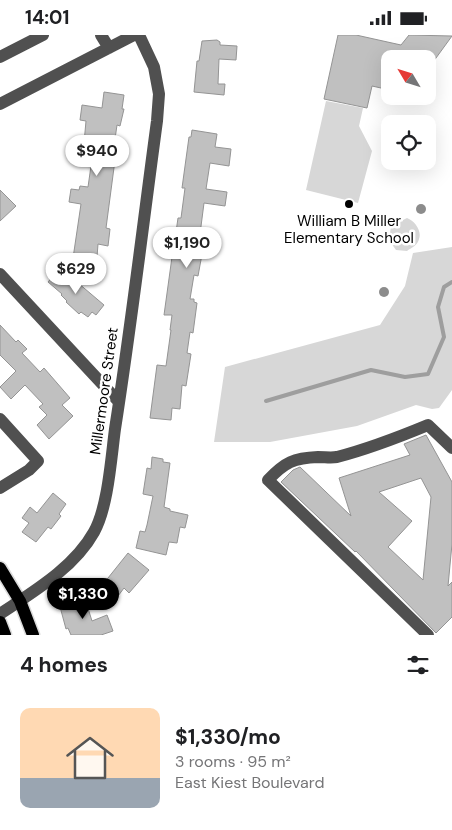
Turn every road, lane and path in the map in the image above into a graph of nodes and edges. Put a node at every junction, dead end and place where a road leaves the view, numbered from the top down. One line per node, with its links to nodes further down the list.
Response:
1 (43, 35): 6 (street)
2 (101, 35): 5 (street)
3 (134, 35): 5 (street)
4 (139, 35): 9 (street, Millermoore Street)
5 (108, 47): 7 (street)
6 (0, 57)
7 (0, 104)
8 (0, 274): 9 (street)
9 (120, 402): 14 (street, Millermoore Street)
10 (0, 419): 12 (street)
11 (452, 448): 19 (street)
12 (0, 488)
13 (0, 568): 14 (main road)
14 (20, 601): 15 (street, Millermoore Street); 18 (main road)
15 (0, 613)
16 (0, 622): 17 (main road)
17 (5, 635)
18 (33, 635)
19 (428, 635)

